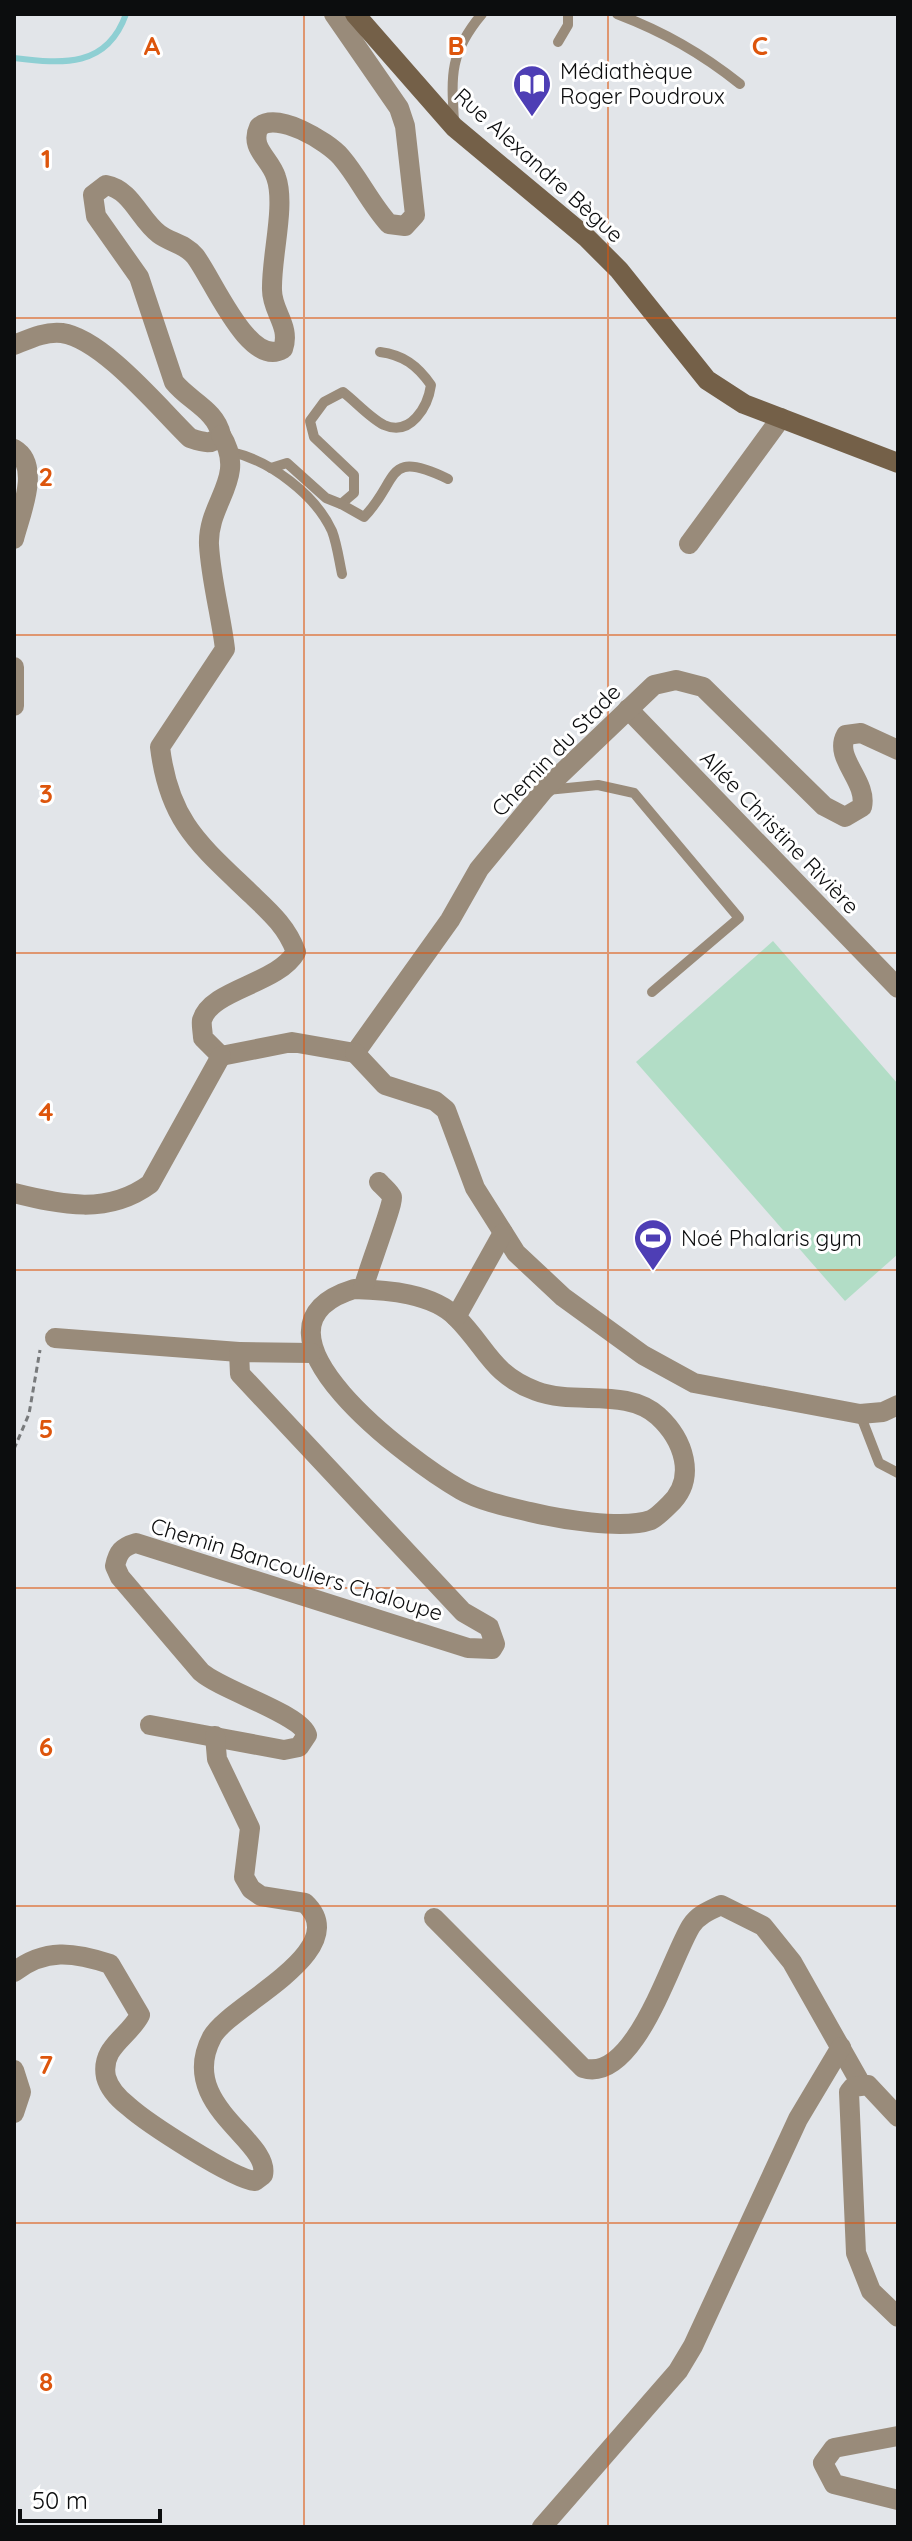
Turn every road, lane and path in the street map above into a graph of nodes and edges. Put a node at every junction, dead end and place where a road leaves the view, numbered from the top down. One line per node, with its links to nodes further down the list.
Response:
1 (334, 14): 12 (street)
2 (355, 14): 8 (main road, Rue Alexandre Bègue)
3 (482, 14): 8 (lane)
4 (568, 14): 6 (lane)
5 (617, 14): 7 (lane)
6 (558, 42)
7 (740, 84)
8 (454, 127): 11 (main road, Rue Alexandre Bègue)
9 (14, 345): 12 (street)
10 (380, 352): 17 (lane)
11 (781, 418): 14 (main road, Rue Alexandre Bègue); 19 (street)
12 (227, 443): 15 (lane); 29 (street)
13 (14, 449): 18 (street)
14 (898, 463)
15 (271, 468): 17 (lane); 20 (lane)
16 (448, 479): 17 (lane)
17 (341, 504)
18 (14, 539)
19 (689, 544)
20 (342, 574)
21 (14, 667): 22 (street)
22 (14, 706)
23 (628, 709): 24 (street, Chemin du Stade); 25 (street, Chemin du Stade); 26 (street, Allée Christine Rivière)
24 (898, 750)
25 (544, 790): 27 (lane); 28 (street, Chemin du Stade)
26 (898, 988)
27 (652, 992)
28 (355, 1053): 29 (street); 32 (street)
29 (221, 1056): 31 (street)
30 (379, 1182): 33 (street)
31 (14, 1193)
32 (503, 1233): 34 (street); 39 (street)
33 (363, 1289): 34 (street); 37 (street)
34 (456, 1317): 37 (street)
35 (55, 1338): 36 (street); 40 (path)
36 (239, 1352): 37 (street); 43 (street, Chemin Bancouliers Chaloupe)
37 (312, 1353)
38 (898, 1405): 39 (street)
39 (860, 1414): 41 (lane)
40 (14, 1449)
41 (898, 1473)
42 (150, 1725): 43 (street)
43 (215, 1736): 45 (street)
44 (434, 1918): 46 (street)
45 (14, 1972)
46 (841, 2047): 48 (street); 54 (street)
47 (14, 2070): 49 (street)
48 (861, 2084): 50 (street); 51 (street)
49 (14, 2113)
50 (898, 2117)
51 (898, 2317)
52 (898, 2436): 53 (street)
53 (898, 2500)
54 (542, 2527)

